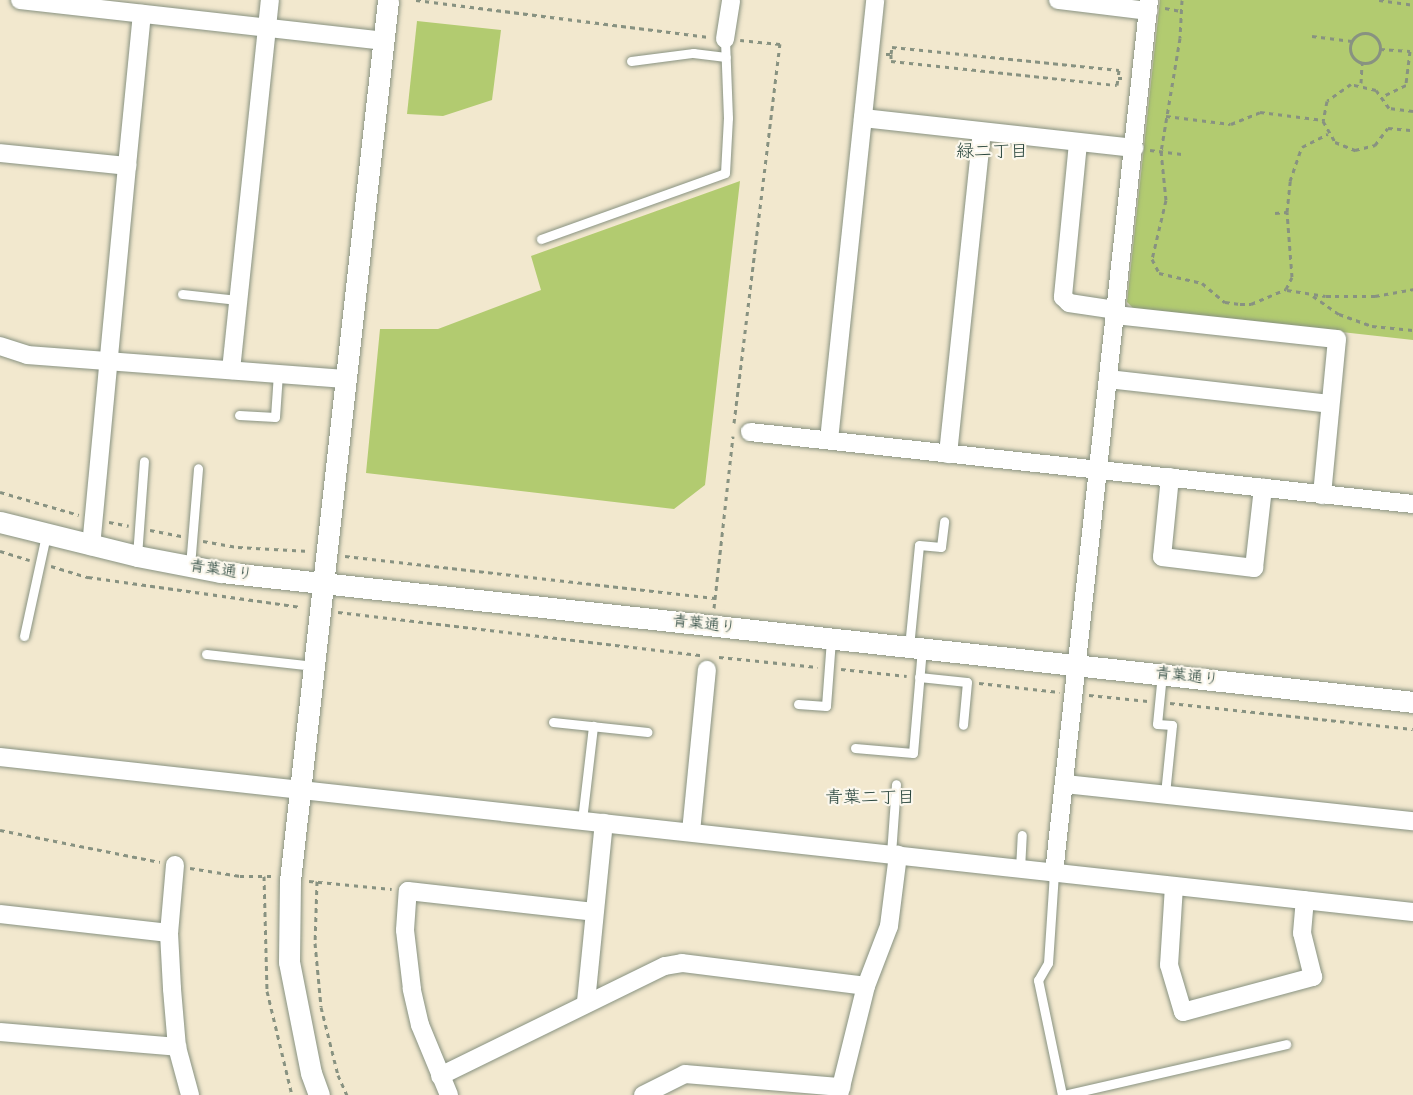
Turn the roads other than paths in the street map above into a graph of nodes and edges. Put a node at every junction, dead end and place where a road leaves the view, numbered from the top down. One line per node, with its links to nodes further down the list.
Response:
1 (20, 0): 7 (street)
2 (270, 0): 10 (street)
3 (388, 0): 11 (street)
4 (731, 0): 12 (street)
5 (876, 0): 14 (street)
6 (1058, 0): 8 (street)
7 (65, 3): 9 (street)
8 (1149, 5): 17 (street)
9 (142, 14): 10 (street); 19 (street)
10 (267, 28): 11 (street); 22 (street)
11 (383, 41): 28 (street)
12 (725, 48): 13 (lane); 20 (lane)
13 (631, 61)
14 (863, 118): 15 (street); 33 (street)
15 (982, 133): 16 (street); 34 (street)
16 (1078, 143): 17 (street); 23 (street)
17 (1134, 148): 23 (street)
18 (0, 154): 19 (street)
19 (127, 166): 25 (street)
20 (541, 239)
21 (182, 294): 22 (lane)
22 (238, 300): 26 (street)
23 (1116, 313): 29 (street); 30 (street)
24 (0, 346): 25 (street)
25 (109, 362): 26 (street); 45 (street)
26 (231, 370): 27 (street)
27 (278, 374): 28 (street); 31 (lane)
28 (345, 379): 48 (street)
29 (1108, 379): 30 (street); 37 (street)
30 (1330, 404): 40 (street)
31 (238, 415)
32 (750, 432): 33 (street)
33 (829, 440): 34 (street)
34 (948, 454): 37 (street)
35 (144, 461): 46 (lane)
36 (198, 468): 47 (lane)
37 (1098, 469): 38 (street); 54 (street)
38 (1170, 477): 39 (street); 39 (street)
39 (1263, 488): 40 (street)
40 (1322, 495): 41 (street)
41 (1413, 504)
42 (944, 521): 51 (lane)
43 (1, 526): 44 (street, 青葉通り)
44 (46, 535): 45 (street, 青葉通り); 49 (lane)
45 (91, 546): 46 (street, 青葉通り)
46 (137, 556): 47 (street, 青葉通り)
47 (190, 566): 48 (street, 青葉通り)
48 (325, 584): 50 (street, 青葉通り); 53 (street)
49 (24, 636)
50 (831, 639): 51 (street, 青葉通り); 59 (lane)
51 (915, 648): 54 (street, 青葉通り); 57 (lane)
52 (206, 654): 53 (lane)
53 (315, 666): 68 (street)
54 (1079, 666): 56 (street, 青葉通り); 67 (street)
55 (707, 670): 73 (street)
56 (1162, 674): 58 (street, 青葉通り); 69 (lane)
57 (920, 677): 61 (lane); 64 (lane)
58 (1413, 702)
59 (798, 704)
60 (553, 722): 62 (lane)
61 (963, 725)
62 (593, 726): 63 (lane); 70 (lane)
63 (647, 732)
64 (855, 748)
65 (0, 757): 68 (street)
66 (896, 784): 75 (lane)
67 (1065, 784): 69 (street); 78 (street)
68 (301, 790): 70 (street); 93 (street)
69 (1165, 794): 71 (street)
70 (582, 820): 72 (street)
71 (1413, 821)
72 (604, 823): 73 (street); 81 (street)
73 (691, 832): 75 (street)
74 (1022, 835): 77 (lane)
75 (894, 855): 77 (street); 85 (street)
76 (175, 865): 84 (street)
77 (1020, 869): 78 (street)
78 (1054, 873): 79 (street); 96 (lane)
79 (1174, 886): 80 (street); 80 (street)
80 (1305, 900): 82 (street)
81 (594, 912): 86 (street); 90 (street)
82 (1413, 912)
83 (0, 914): 84 (street)
84 (169, 933): 89 (street)
85 (867, 986): 86 (street); 91 (street)
86 (586, 1002): 90 (street)
87 (0, 1032): 89 (street)
88 (1286, 1044): 96 (lane)
89 (177, 1047): 92 (street)
90 (440, 1076): 94 (street)
91 (840, 1091): 95 (street)
92 (190, 1095)
93 (319, 1095)
94 (449, 1095)
95 (643, 1095)
96 (1063, 1095)

